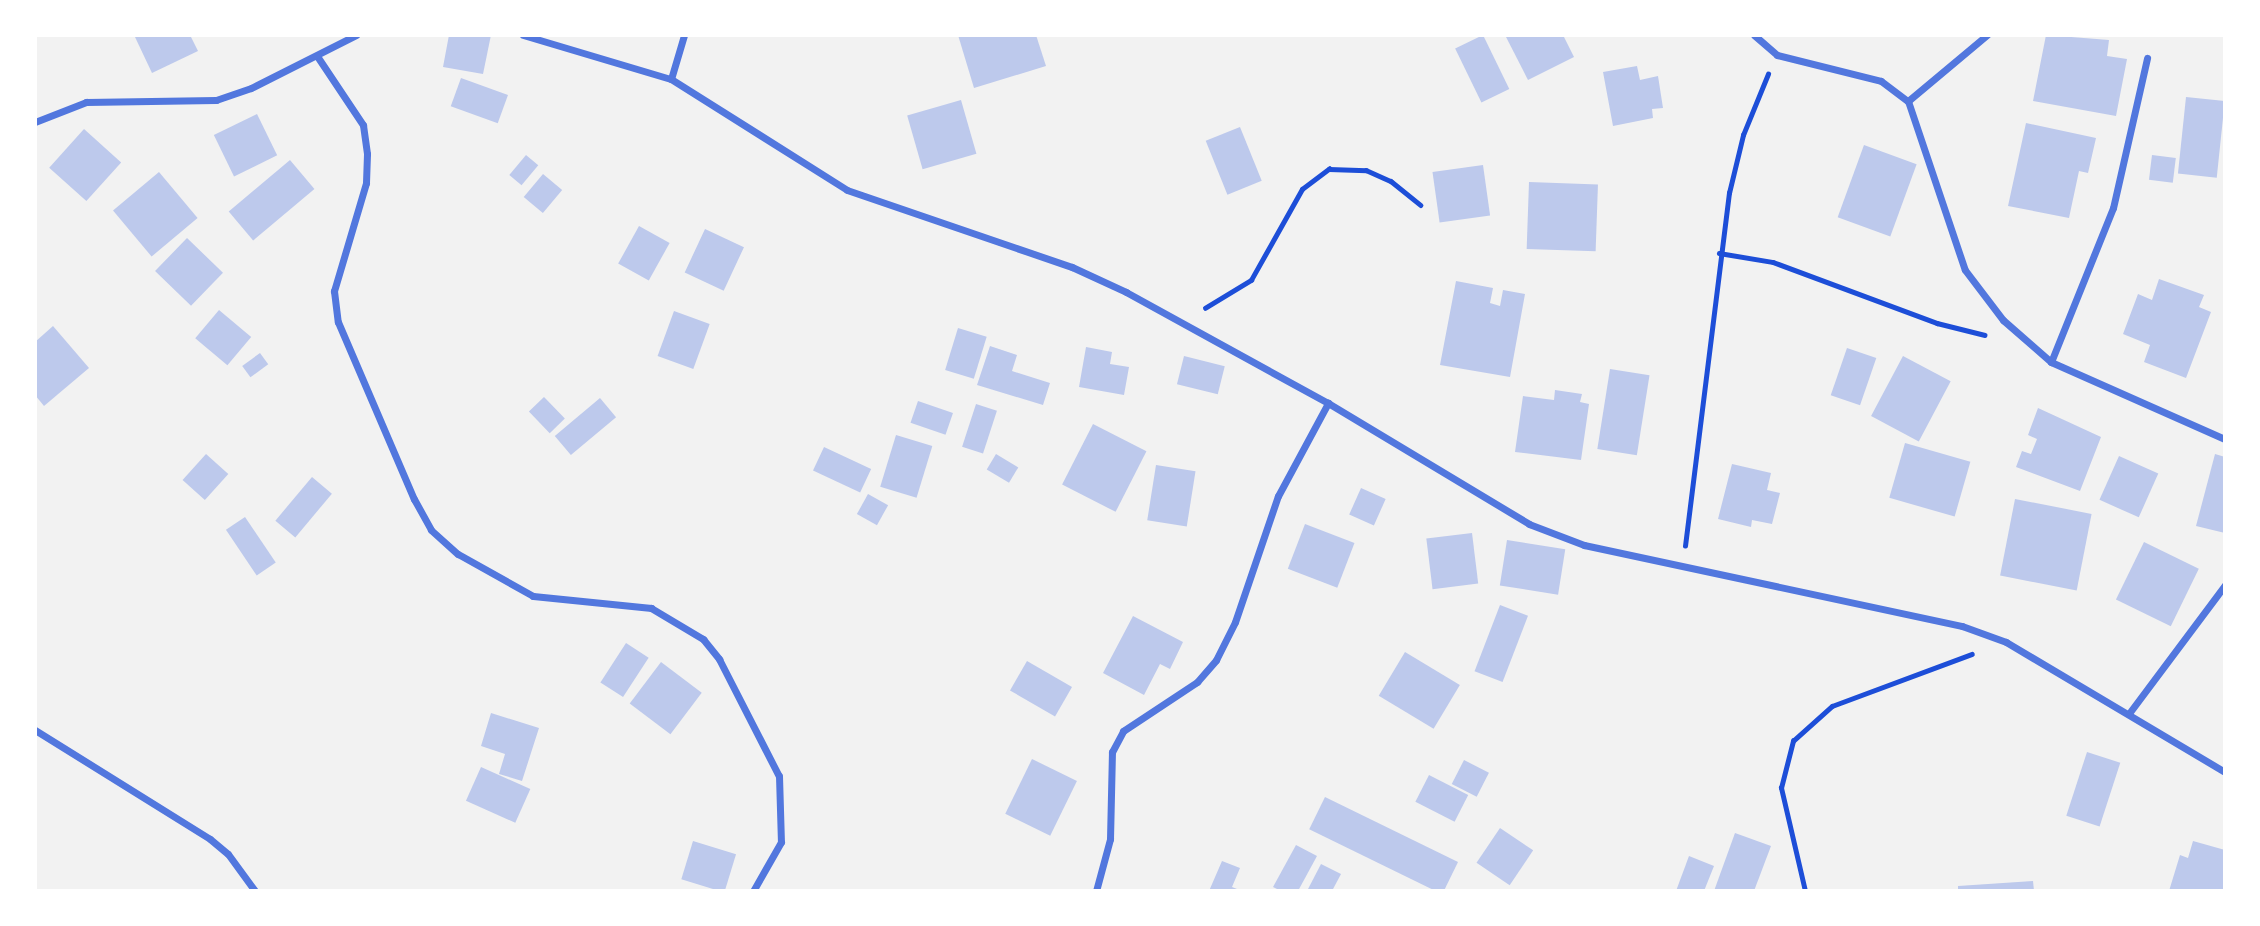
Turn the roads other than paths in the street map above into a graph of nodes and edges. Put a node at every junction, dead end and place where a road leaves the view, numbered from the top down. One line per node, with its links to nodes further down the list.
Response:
1 (356, 35): 6 (street)
2 (523, 35): 8 (street)
3 (684, 35): 8 (street)
4 (1754, 35): 9 (street)
5 (1987, 35): 9 (street)
6 (317, 56): 10 (street); 19 (street)
7 (2147, 58): 11 (street)
8 (671, 79): 12 (street)
9 (1908, 101): 11 (street)
10 (35, 122)
11 (2051, 362): 13 (street)
12 (1328, 403): 15 (street); 20 (street)
13 (2225, 439)
14 (2225, 585): 15 (street)
15 (2130, 712): 17 (street)
16 (35, 730): 18 (street)
17 (2225, 772)
18 (255, 891)
19 (753, 891)
20 (1096, 891)

